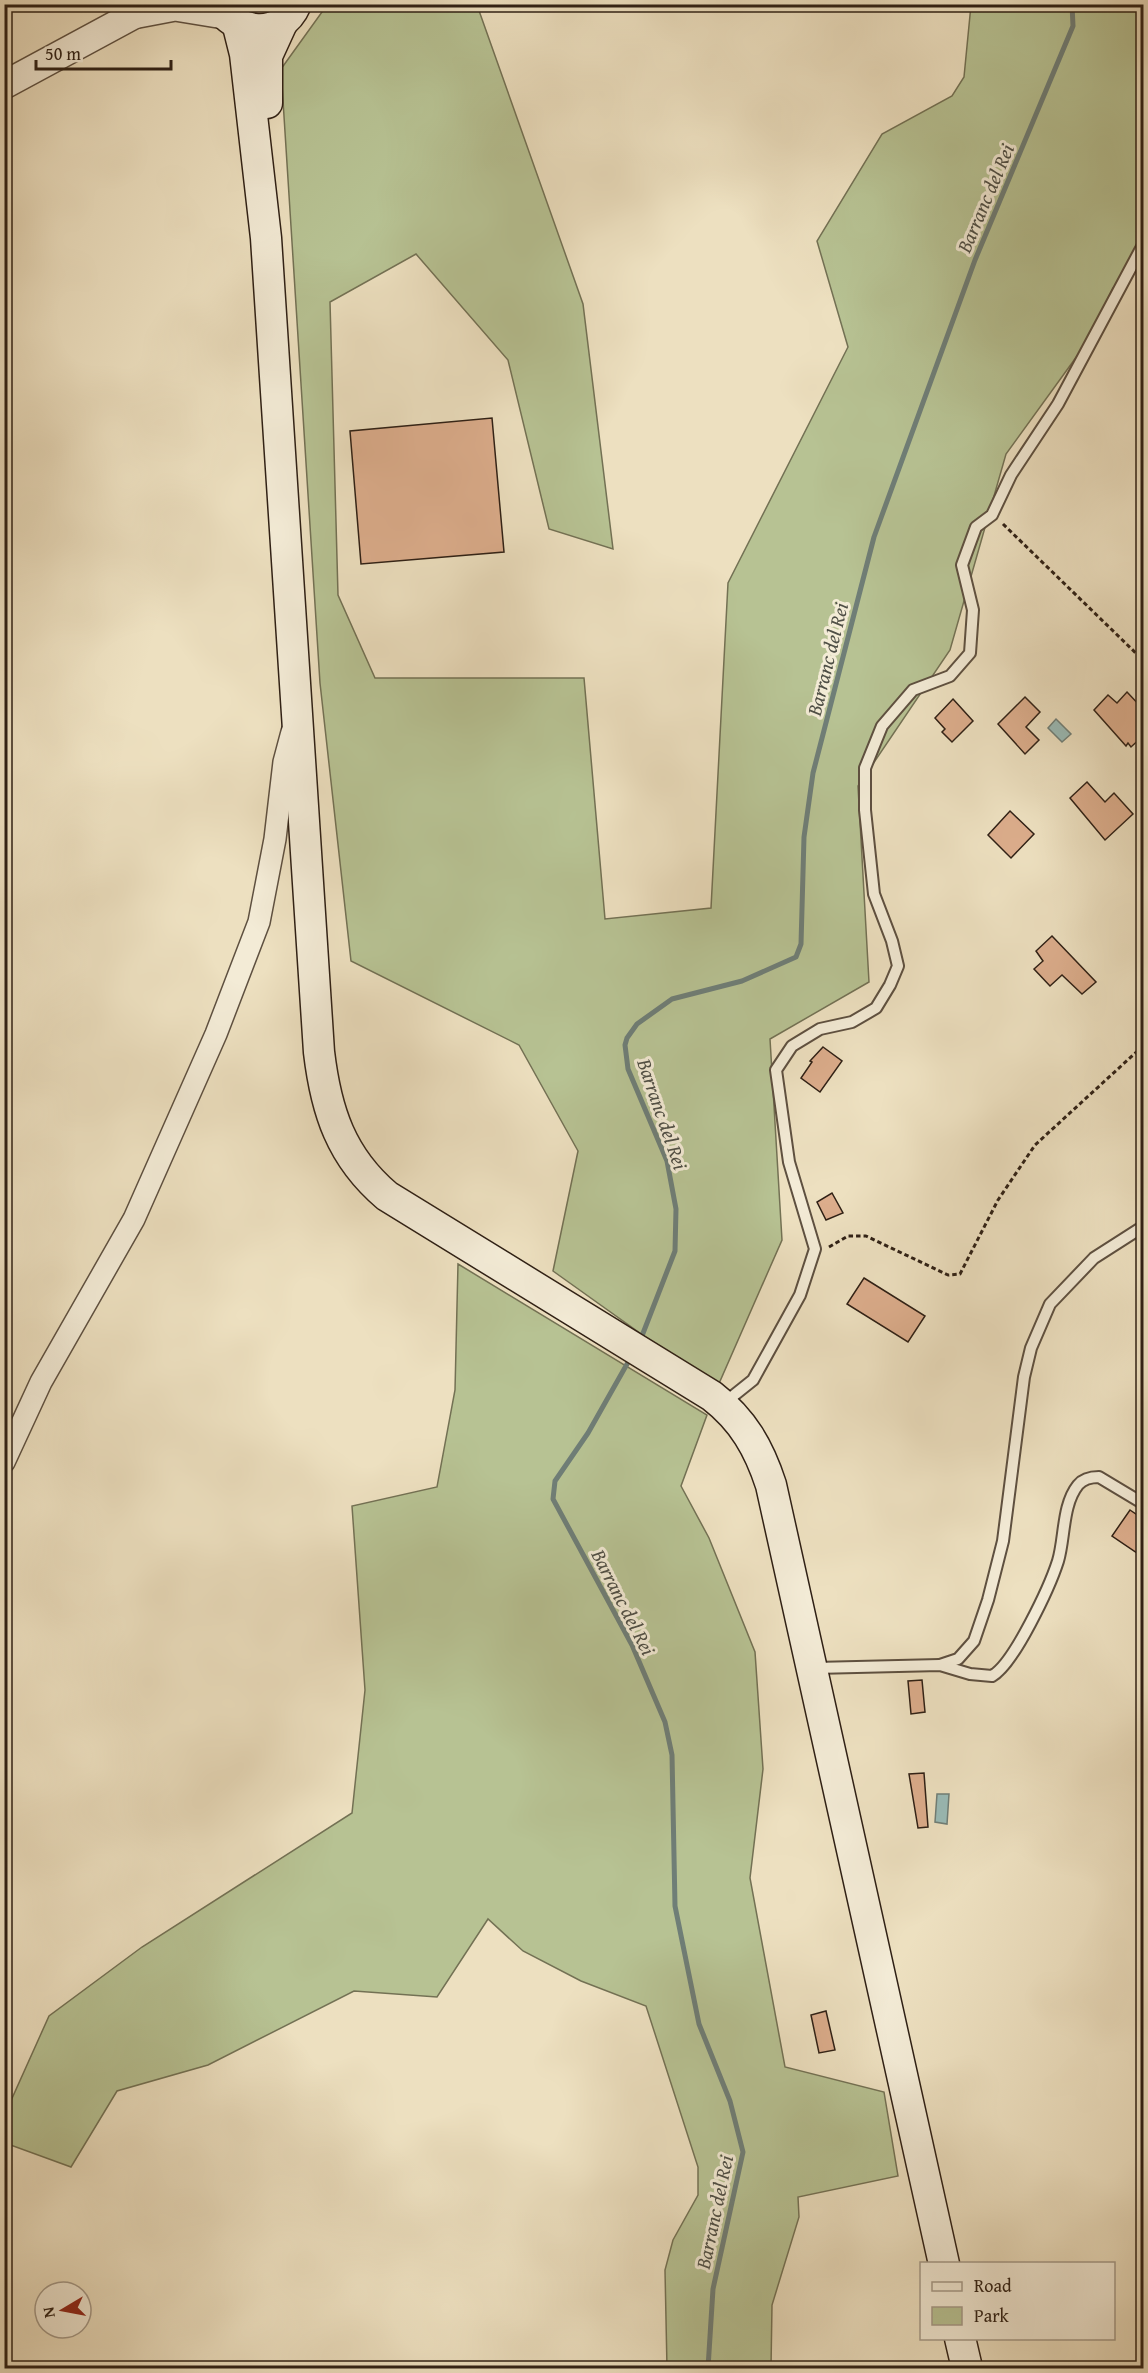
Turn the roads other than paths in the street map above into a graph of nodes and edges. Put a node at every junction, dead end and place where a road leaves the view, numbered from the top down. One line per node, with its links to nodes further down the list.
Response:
1 (146, 10): 3 (street); 4 (street)
2 (290, 13): 3 (main road); 5 (main road)
3 (226, 15): 5 (main road)
4 (4, 85)
5 (266, 238): 7 (main road)
6 (1143, 243): 9 (lane)
7 (297, 714): 9 (main road); 10 (street)
8 (1143, 1226): 12 (lane)
9 (718, 1400): 13 (main road)
10 (4, 1462)
11 (1143, 1504): 12 (lane)
12 (940, 1665): 13 (lane)
13 (811, 1668): 14 (main road)
14 (944, 2262)
15 (960, 2340): 16 (main road)
16 (967, 2368)

